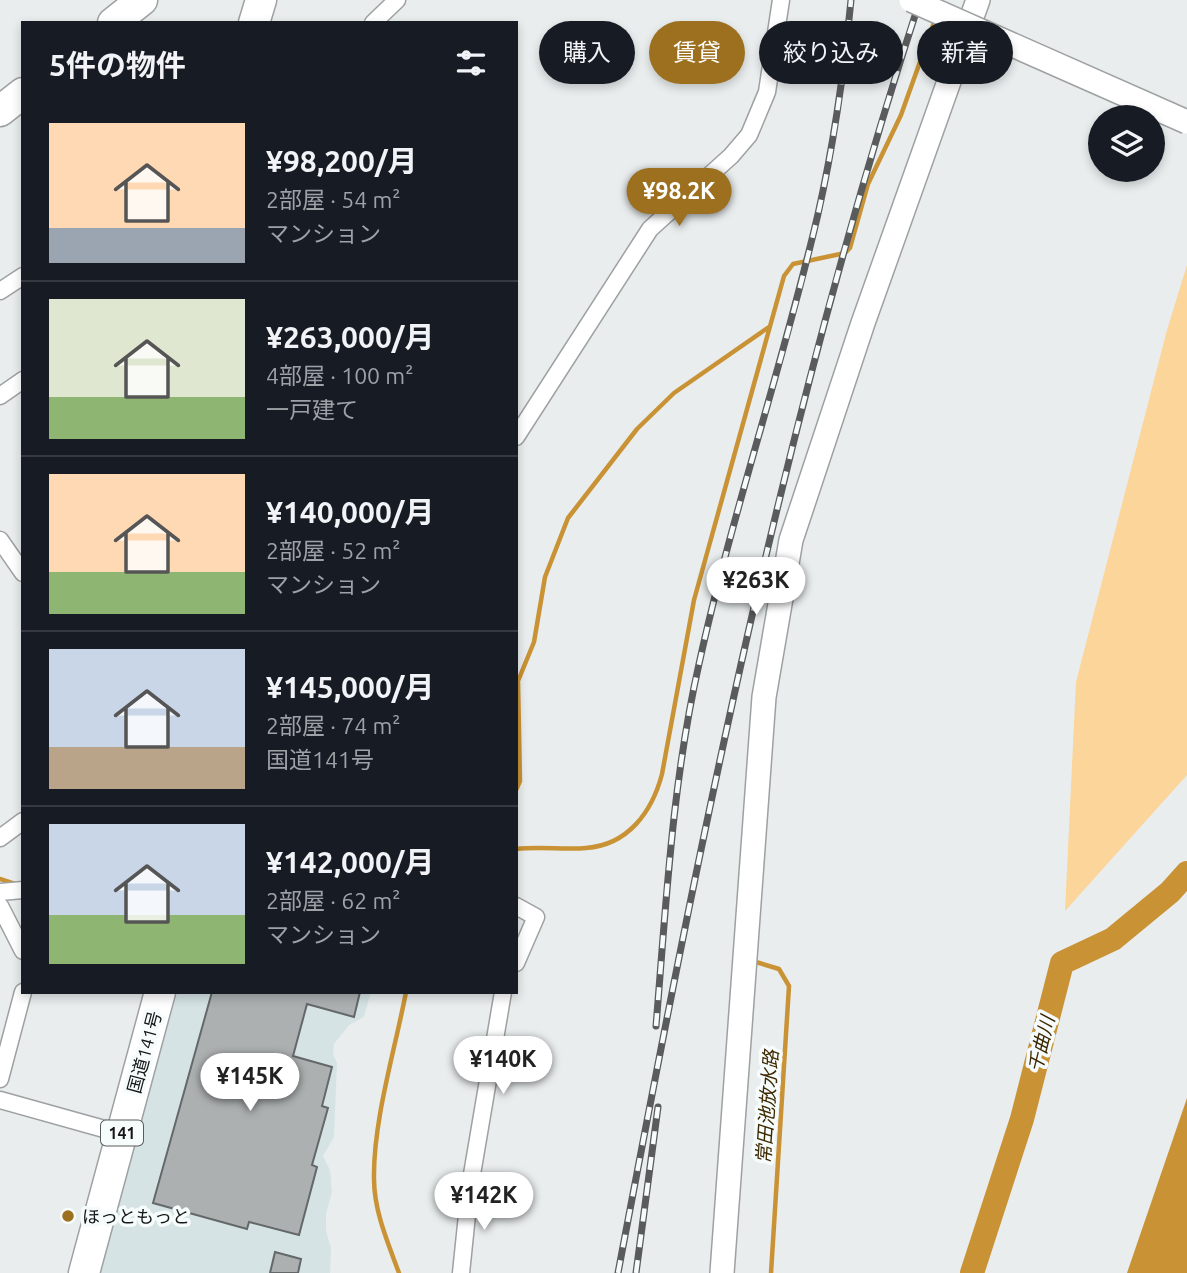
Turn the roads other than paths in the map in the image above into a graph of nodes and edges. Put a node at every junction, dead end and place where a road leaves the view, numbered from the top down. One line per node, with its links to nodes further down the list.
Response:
1 (142, 0): 7 (highway)
2 (261, 0): 8 (highway)
3 (397, 0): 9 (street)
4 (781, 0): 17 (street)
5 (911, 0): 12 (street, bridge)
6 (978, 0): 36 (street)
7 (116, 21)
8 (255, 21)
9 (375, 21)
10 (21, 95): 11 (highway)
11 (0, 111)
12 (1187, 122)
13 (21, 277): 14 (street)
14 (0, 291)
15 (21, 381): 16 (street)
16 (0, 396)
17 (518, 434)
18 (0, 540): 19 (street)
19 (21, 570)
20 (21, 822): 21 (street)
21 (0, 838)
22 (21, 890): 23 (street)
23 (0, 892)
24 (0, 906): 26 (street)
25 (518, 907): 27 (street)
26 (21, 947)
27 (518, 958)
28 (22, 994): 31 (street)
29 (159, 994): 33 (highway, 国道141号 / 141)
30 (503, 994): 35 (street)
31 (0, 1079)
32 (0, 1100): 33 (street)
33 (121, 1134): 34 (highway, 国道141号 / 141)
34 (84, 1273)
35 (461, 1273)
36 (722, 1273)

